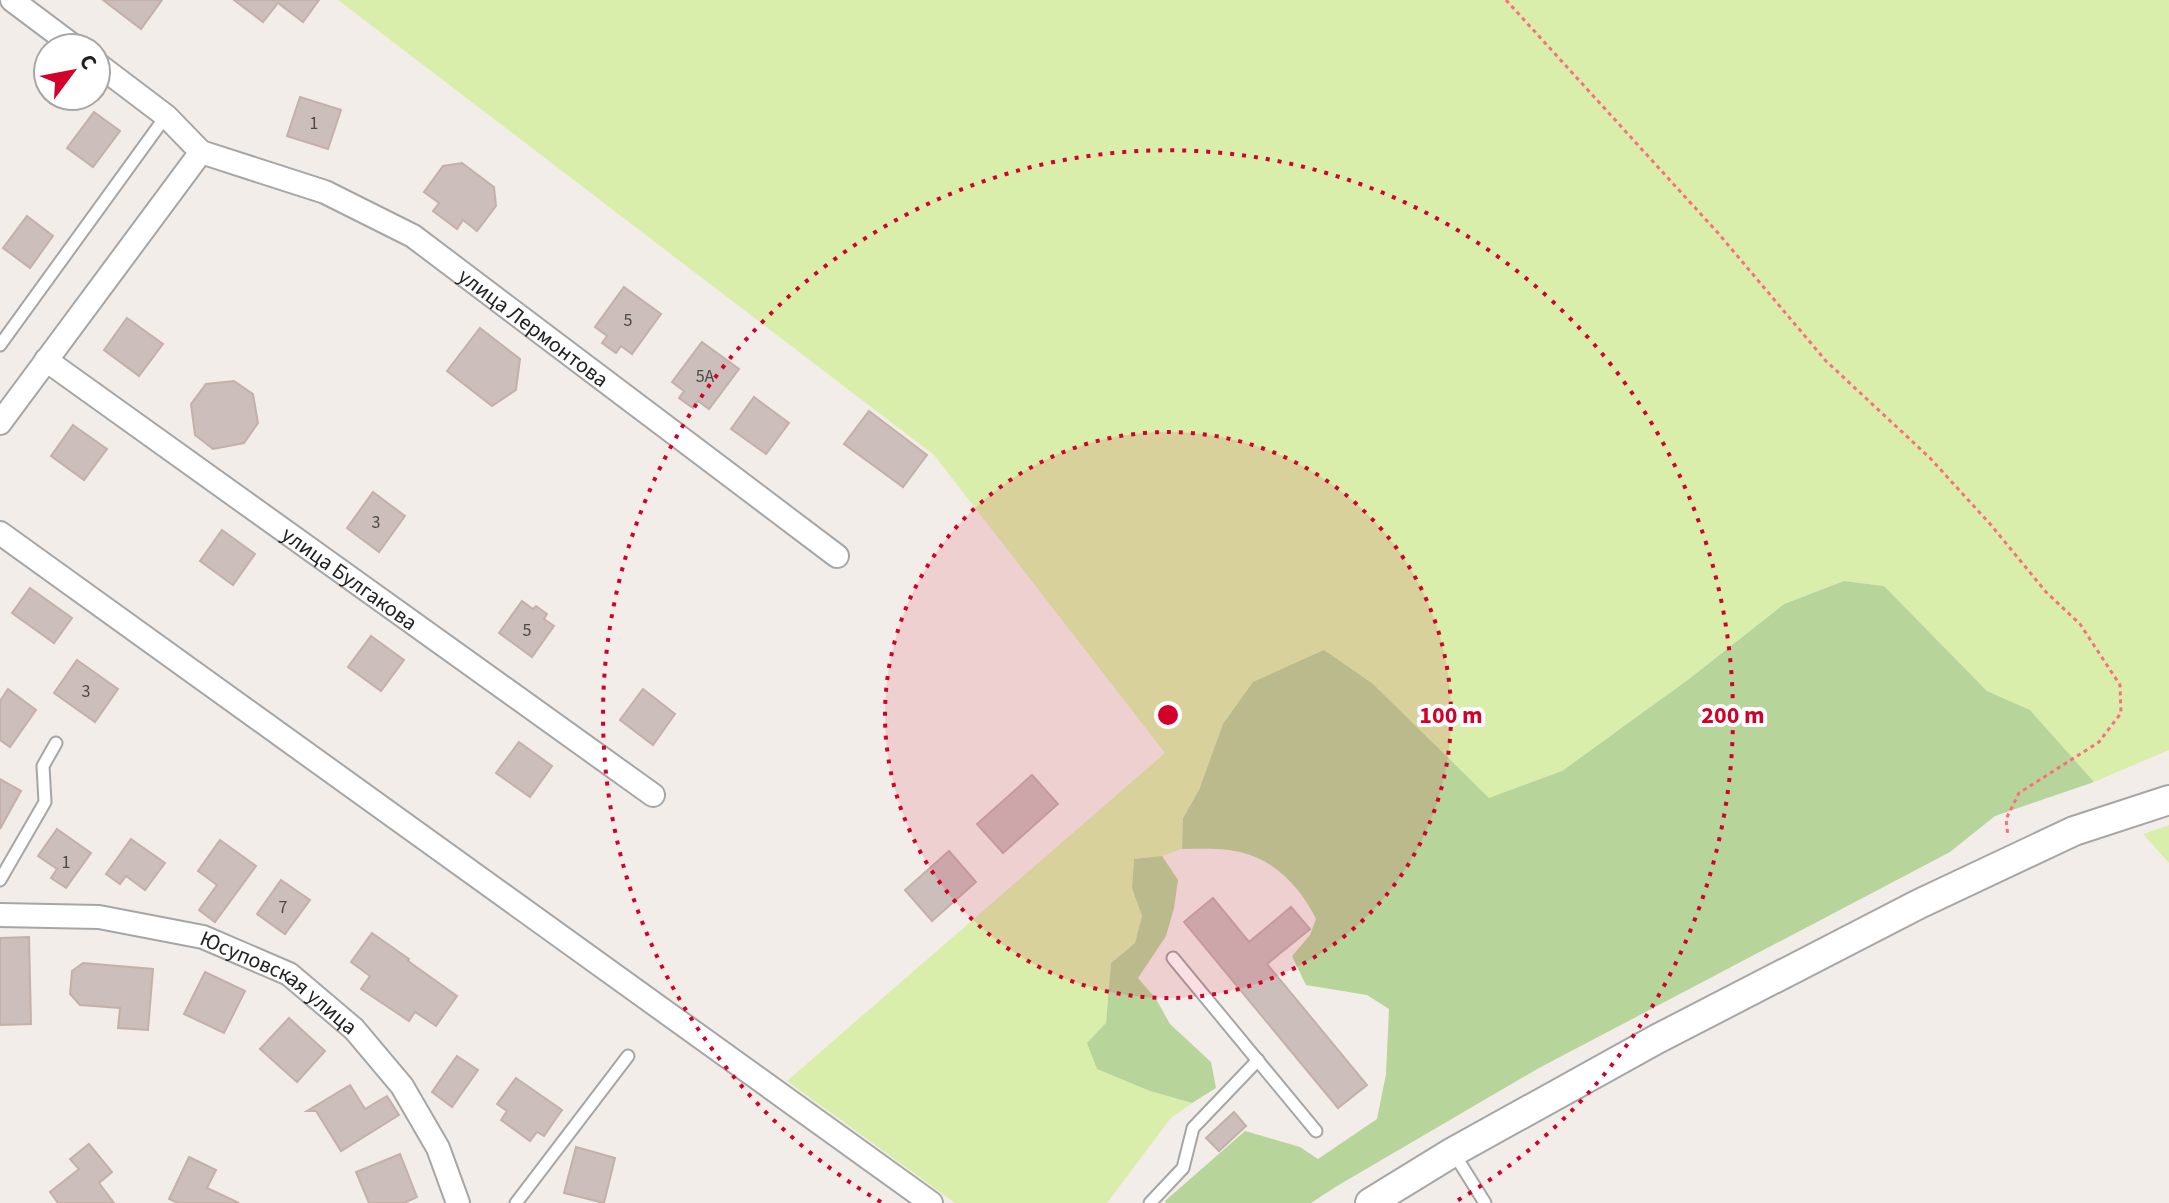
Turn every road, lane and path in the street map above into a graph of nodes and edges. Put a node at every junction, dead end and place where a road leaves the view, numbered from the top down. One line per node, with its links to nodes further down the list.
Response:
1 (12, 0): 3 (street)
2 (1506, 0): 15 (path)
3 (55, 32)
4 (112, 75): 5 (street)
5 (166, 116): 6 (street); 7 (lane)
6 (201, 152): 8 (street); 11 (street, улица Лермонтова)
7 (0, 345)
8 (46, 360): 9 (street); 13 (street, улица Булгакова)
9 (0, 423)
10 (0, 533): 25 (street)
11 (837, 556)
12 (56, 743): 16 (lane)
13 (653, 795)
14 (2169, 800): 15 (street)
15 (2014, 859): 22 (street)
16 (0, 880)
17 (0, 915): 23 (street, Юсуповская улица)
18 (1173, 958): 20 (lane)
19 (628, 1056): 24 (lane)
20 (1258, 1060): 21 (lane); 26 (lane)
21 (1316, 1131)
22 (1453, 1152): 27 (street); 28 (lane)
23 (458, 1203)
24 (516, 1203)
25 (931, 1203)
26 (1150, 1203)
27 (1370, 1203)
28 (1485, 1203)

